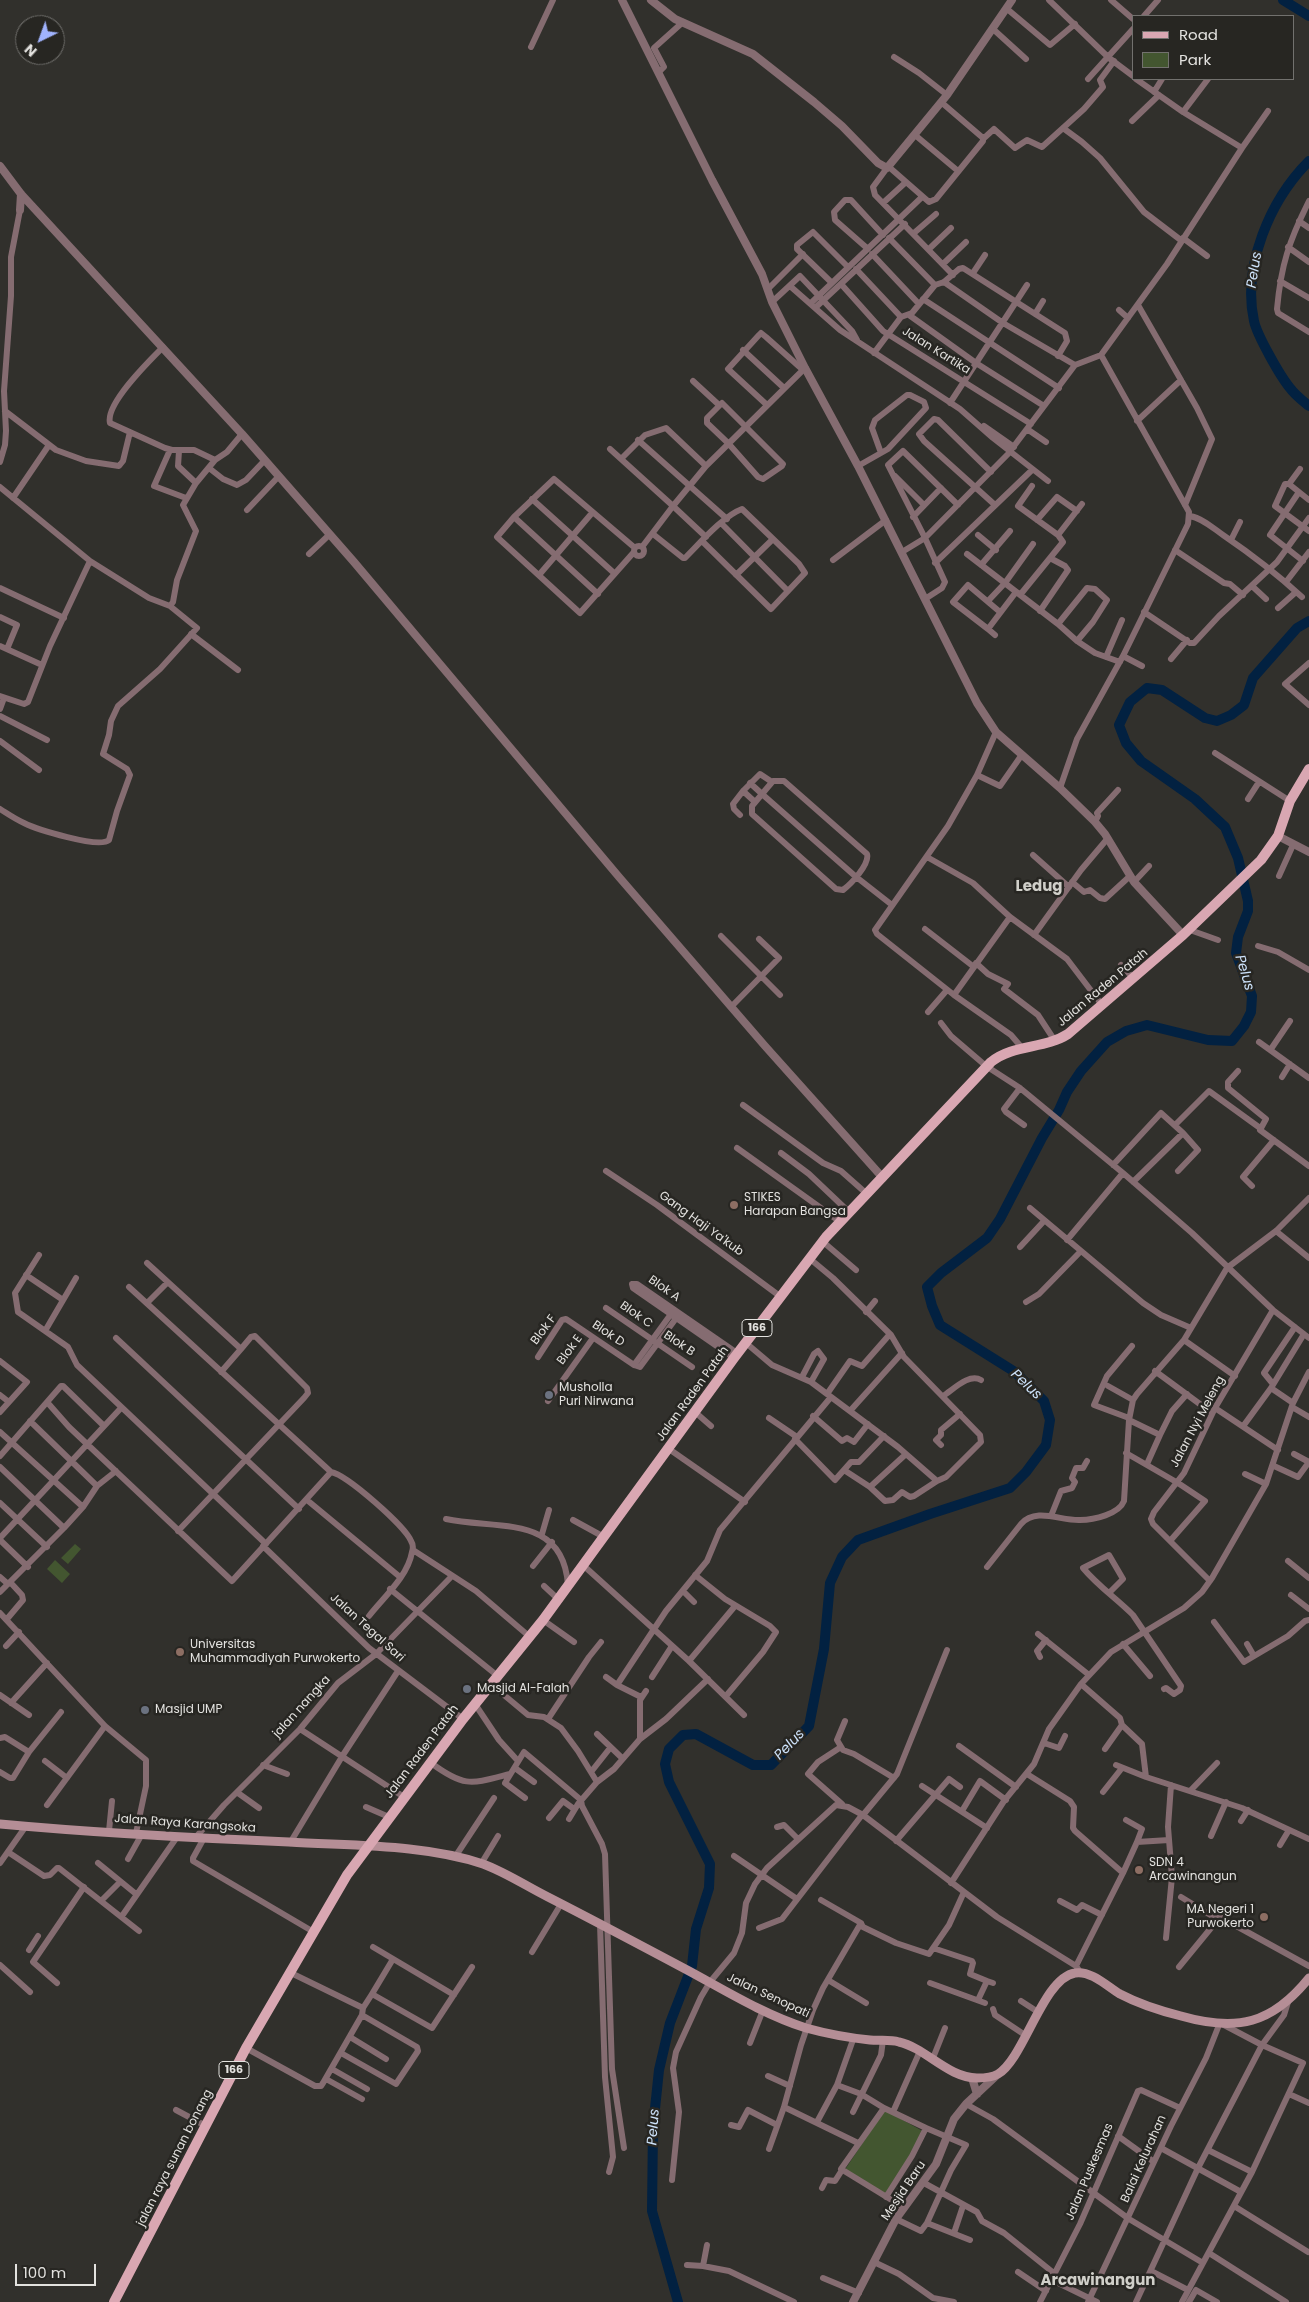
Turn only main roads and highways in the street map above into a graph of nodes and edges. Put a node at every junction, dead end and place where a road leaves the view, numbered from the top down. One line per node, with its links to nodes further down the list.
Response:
1 (1309, 768): 3 (main road, Jalan Raden Patah / 166)
2 (0, 1824): 3 (main road, Jalan Raya Karangsoka)
3 (368, 1846): 4 (main road, Jalan Senopati); 5 (main road, jalan raya sunan bonang / 166)
4 (1309, 1978)
5 (114, 2302)

